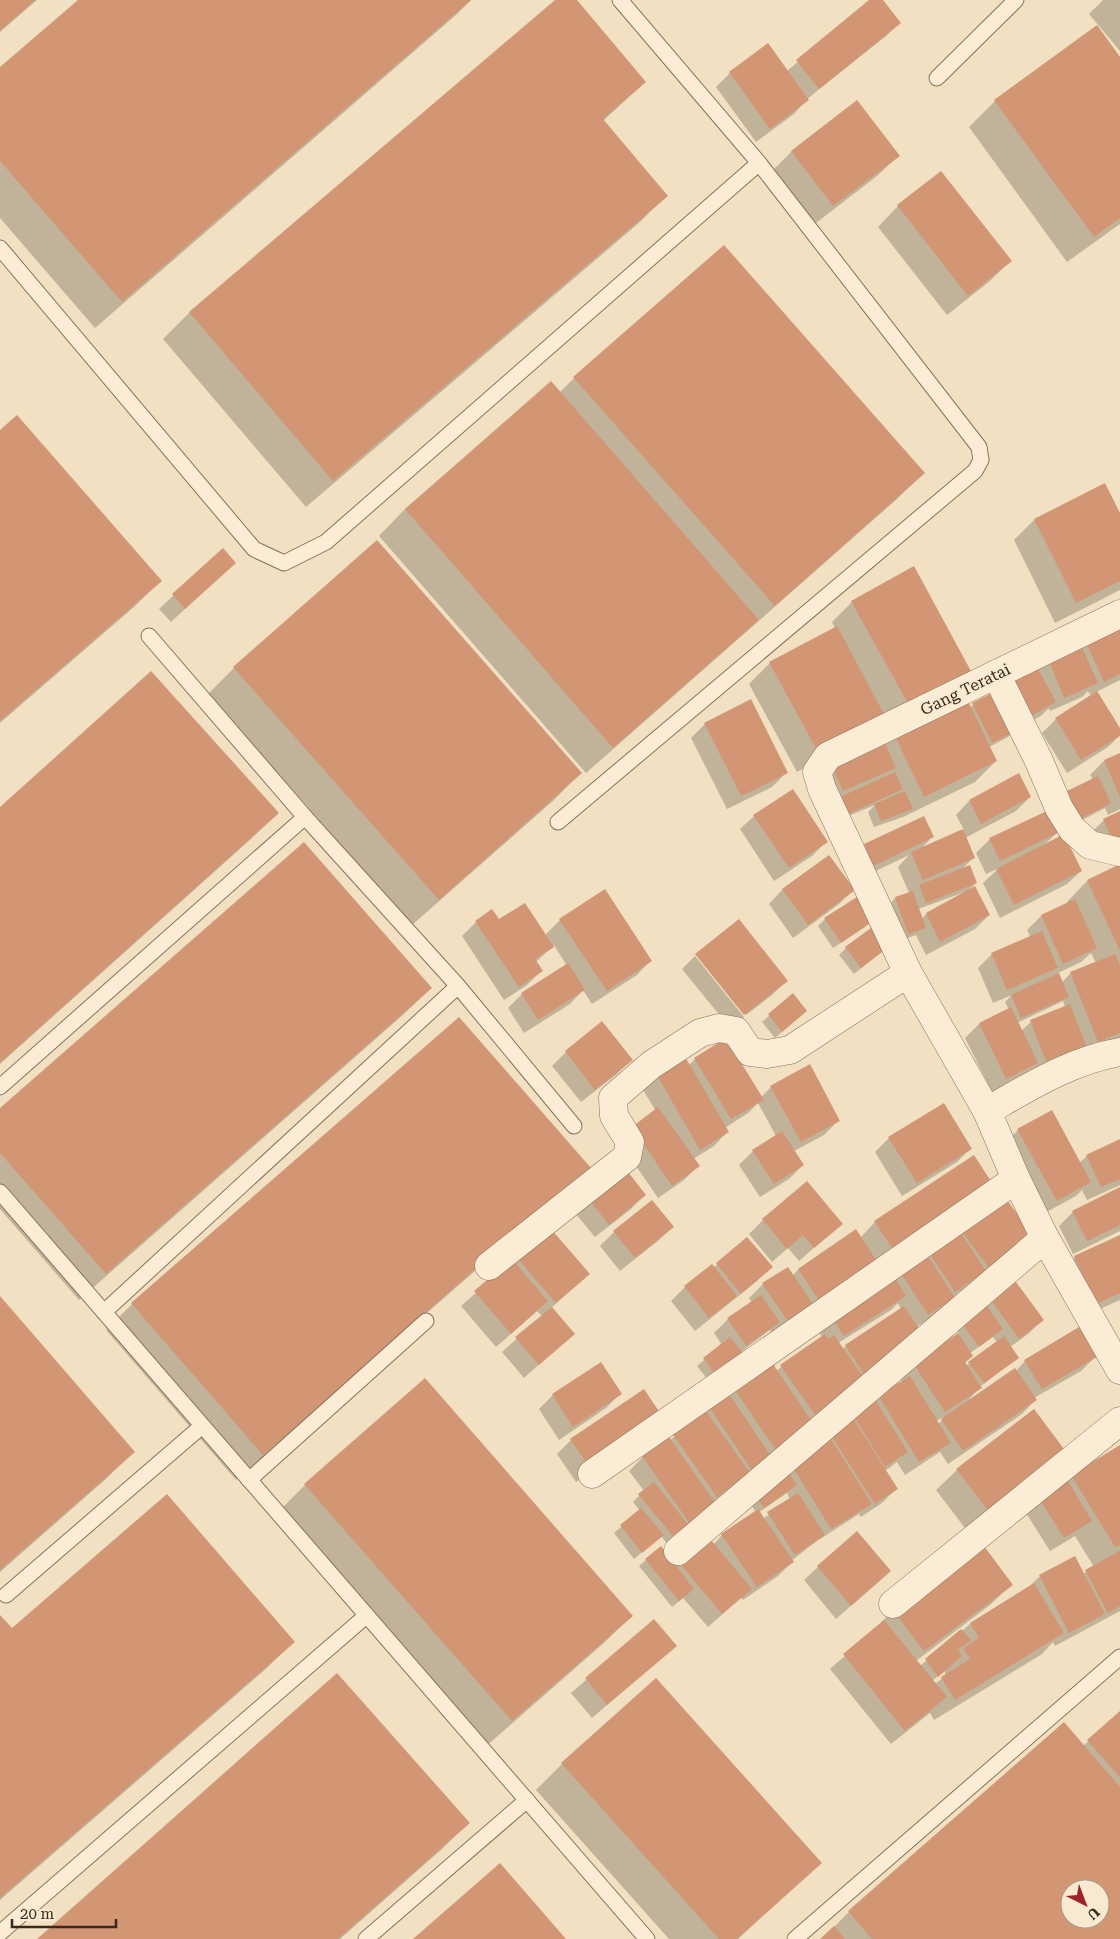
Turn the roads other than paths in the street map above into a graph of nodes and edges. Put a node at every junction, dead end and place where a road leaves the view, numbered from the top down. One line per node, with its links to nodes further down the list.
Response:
1 (620, 0): 4 (lane)
2 (1016, 0): 3 (lane)
3 (937, 78)
4 (759, 163): 5 (lane); 10 (lane)
5 (0, 248)
6 (1120, 614): 8 (street, Gang Teratai)
7 (149, 636): 9 (lane)
8 (996, 674): 11 (street); 12 (street, Gang Teratai)
9 (305, 817): 13 (lane); 15 (lane)
10 (558, 822)
11 (1120, 852)
12 (908, 973): 16 (street); 21 (street)
13 (458, 986): 17 (lane); 22 (lane)
14 (1120, 1052): 16 (street)
15 (0, 1087)
16 (986, 1111): 18 (street)
17 (574, 1126)
18 (1016, 1178): 20 (street); 27 (street)
19 (0, 1192): 22 (lane)
20 (1045, 1238): 24 (street); 29 (street)
21 (489, 1266)
22 (104, 1312): 26 (lane)
23 (426, 1320): 28 (lane)
24 (1120, 1370)
25 (1120, 1421): 31 (street)
26 (202, 1426): 28 (lane); 30 (lane)
27 (592, 1474)
28 (249, 1480): 32 (lane)
29 (678, 1551)
30 (6, 1595)
31 (893, 1604)
32 (366, 1616): 34 (lane); 35 (lane)
33 (1120, 1658): 38 (lane)
34 (527, 1800): 36 (lane); 37 (lane)
35 (0, 1933)
36 (366, 1939)
37 (646, 1939)
38 (795, 1939)

